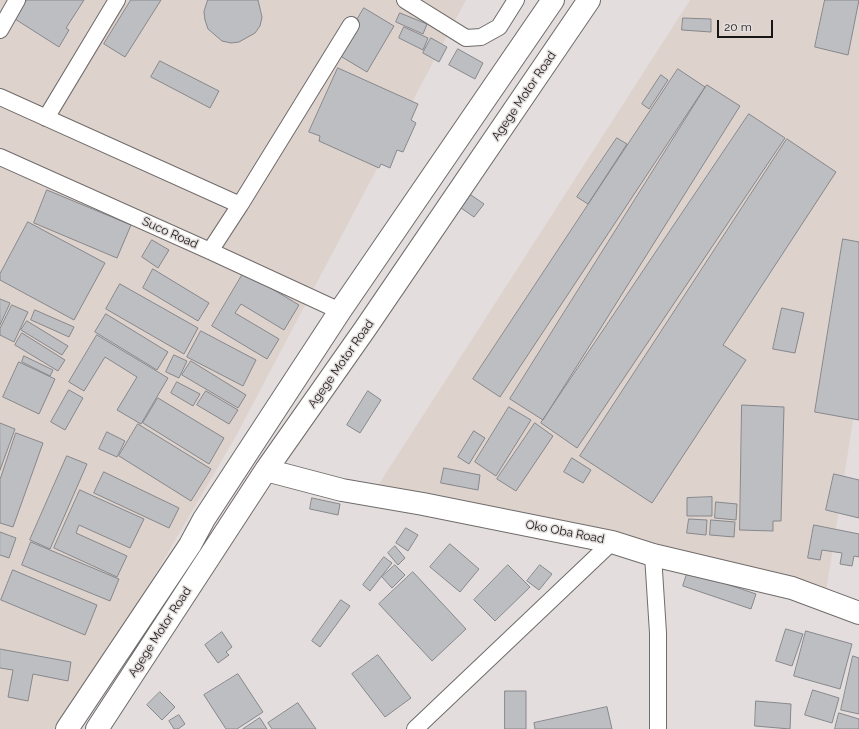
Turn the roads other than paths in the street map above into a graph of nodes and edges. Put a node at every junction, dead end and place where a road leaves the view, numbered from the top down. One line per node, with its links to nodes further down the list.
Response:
1 (17, 0): 8 (street)
2 (117, 0): 10 (street)
3 (405, 0): 4 (street)
4 (516, 0)
5 (553, 0): 14 (main road, Agege Motor Road)
6 (589, 0): 15 (main road, Agege Motor Road)
7 (351, 25): 12 (street)
8 (0, 30)
9 (0, 98): 10 (street)
10 (46, 118): 12 (street)
11 (0, 157): 13 (street, Suco Road)
12 (240, 205): 13 (street)
13 (210, 251): 14 (street, Suco Road)
14 (340, 311): 19 (main road, Agege Motor Road)
15 (266, 470): 16 (main road, Oko Oba Road); 20 (main road, Agege Motor Road)
16 (612, 542): 17 (main road, Oko Oba Road); 21 (street)
17 (654, 555): 18 (main road, Oko Oba Road); 22 (street)
18 (859, 613)
19 (67, 729)
20 (96, 729)
21 (415, 729)
22 (658, 729)

